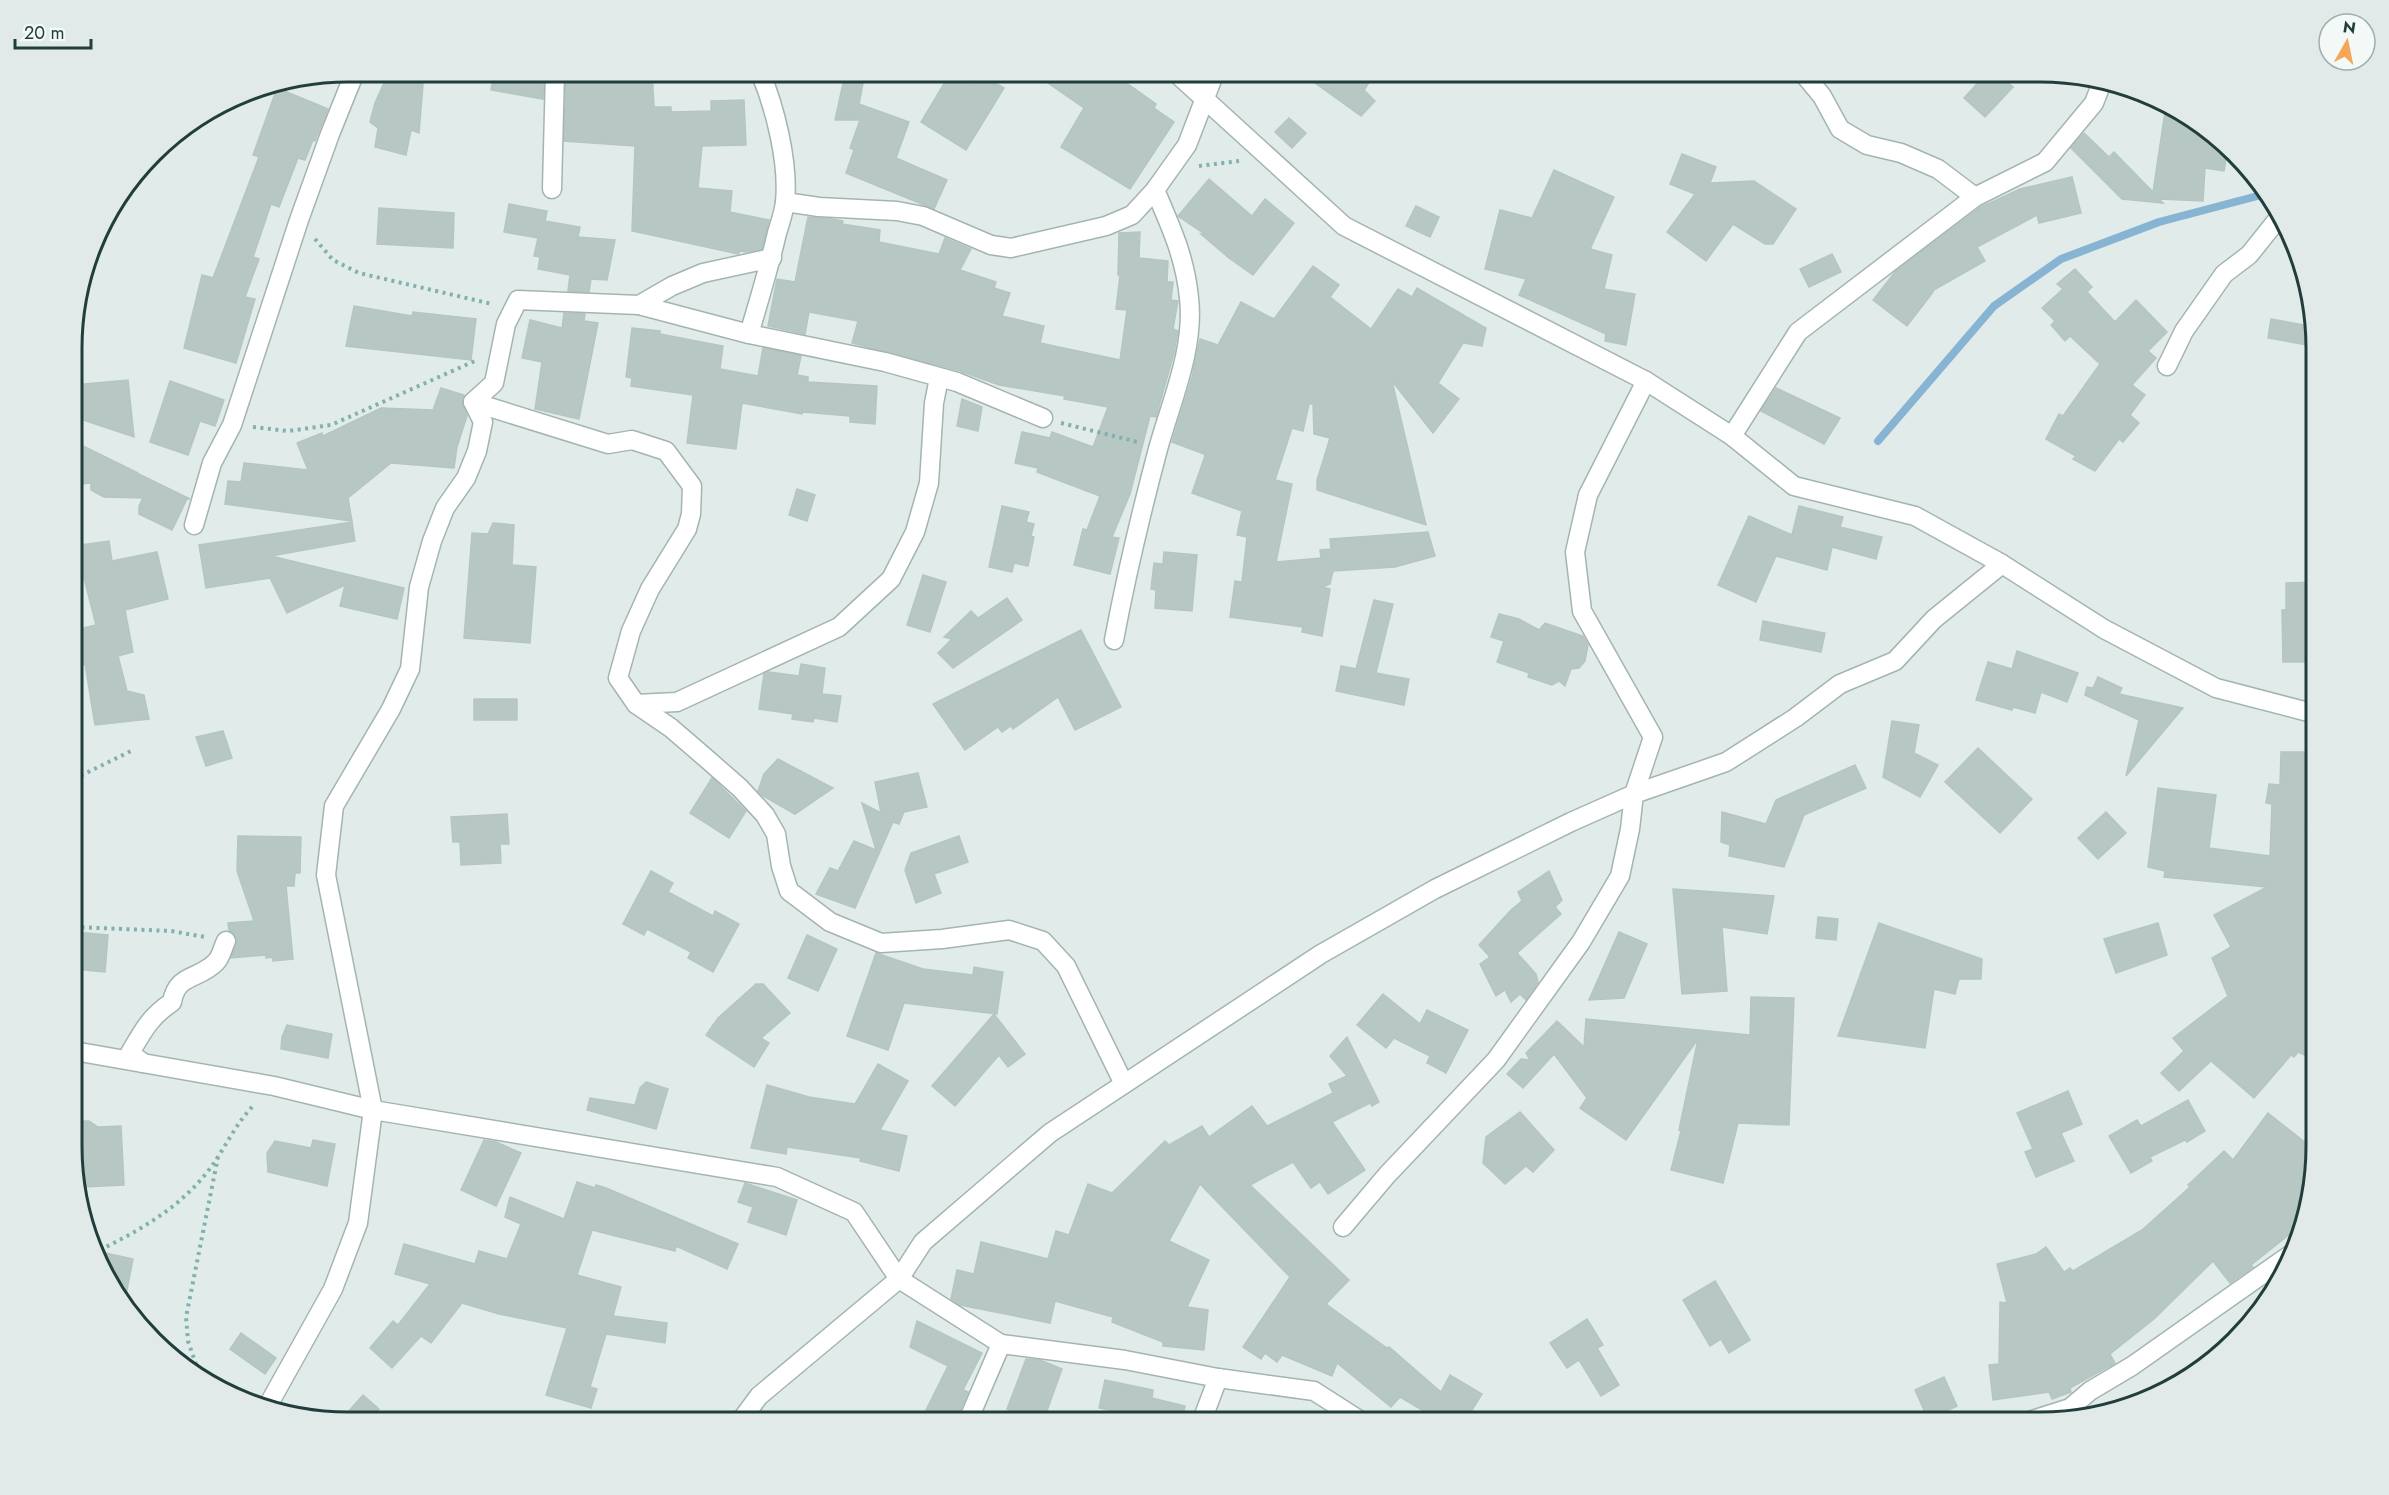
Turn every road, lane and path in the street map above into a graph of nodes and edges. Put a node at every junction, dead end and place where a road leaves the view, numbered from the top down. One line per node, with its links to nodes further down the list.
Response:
1 (351, 82): 15 (street)
2 (555, 82): 11 (street)
3 (763, 82): 14 (street)
4 (1186, 82): 8 (street)
5 (1212, 82): 8 (street)
6 (1810, 82): 13 (street)
7 (2099, 90): 13 (street)
8 (1206, 99): 9 (street); 12 (street)
9 (1270, 160): 10 (path); 24 (street)
10 (1192, 170)
11 (552, 189)
12 (1155, 190): 14 (street); 29 (street)
13 (1975, 197): 28 (street)
14 (785, 202): 17 (street)
15 (299, 220): 18 (path); 27 (street)
16 (2274, 222): 22 (street)
17 (772, 258): 19 (street); 20 (street)
18 (518, 300): 19 (street); 21 (street)
19 (639, 305): 20 (street)
20 (749, 334): 23 (street)
21 (497, 359): 25 (street); 27 (path)
22 (2167, 366)
23 (939, 378): 26 (street); 33 (street)
24 (1646, 381): 28 (street); 37 (street)
25 (473, 402): 33 (street); 44 (street)
26 (1043, 418): 29 (path)
27 (232, 425): 30 (street)
28 (1732, 436): 31 (street)
29 (1159, 447): 32 (street)
30 (194, 525)
31 (2002, 564): 34 (street); 37 (street)
32 (1114, 640)
33 (636, 704): 42 (street)
34 (2306, 711)
35 (134, 750): 36 (path)
36 (82, 775)
37 (1634, 794): 42 (street); 46 (street)
38 (82, 927): 39 (path)
39 (226, 941): 41 (street)
40 (82, 1053): 41 (street)
41 (143, 1063): 43 (street)
42 (1124, 1084): 49 (street)
43 (274, 1086): 44 (street); 45 (path)
44 (372, 1110): 49 (street); 53 (street)
45 (219, 1154): 47 (path); 51 (path)
46 (1343, 1227)
47 (103, 1248)
48 (2280, 1262): 54 (street)
49 (899, 1279): 50 (street); 55 (street)
50 (1001, 1344): 52 (street); 56 (street)
51 (196, 1364)
52 (1218, 1378): 57 (street); 58 (street)
53 (271, 1400)
54 (2073, 1410)
55 (747, 1412)
56 (972, 1412)
57 (1205, 1412)
58 (1347, 1412)

